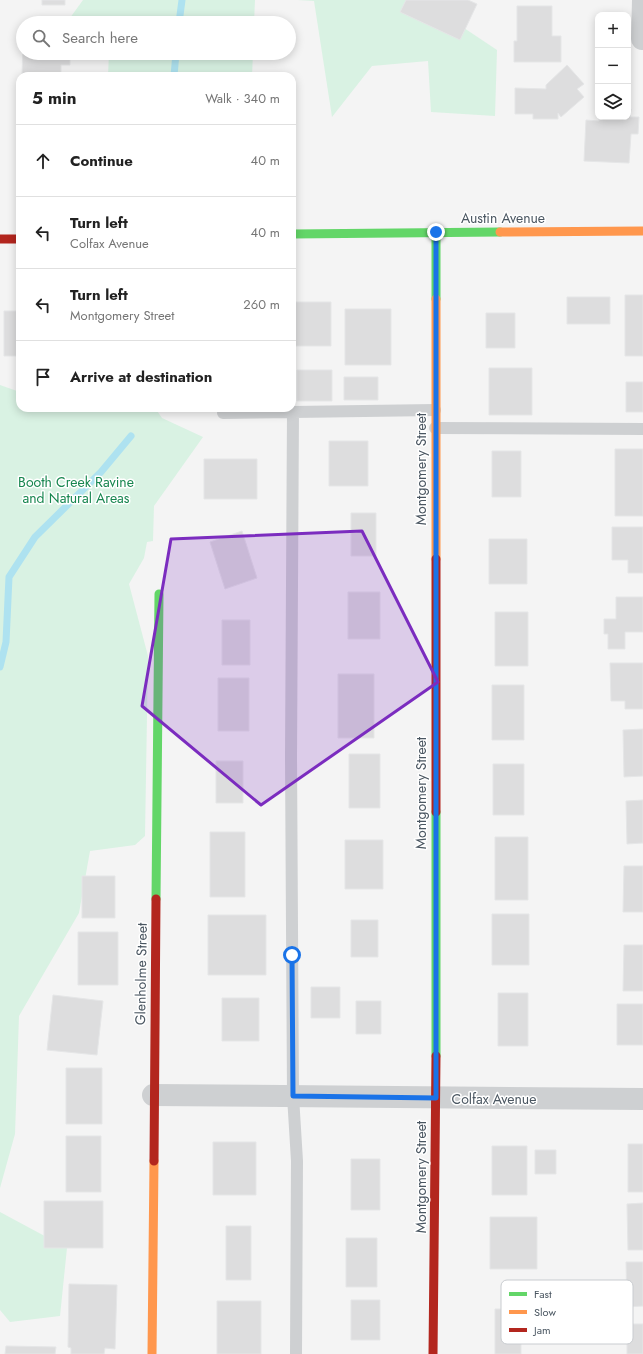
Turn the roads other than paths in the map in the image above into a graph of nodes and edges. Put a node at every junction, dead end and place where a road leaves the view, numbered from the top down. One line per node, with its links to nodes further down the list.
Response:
1 (642, 0): 2 (street)
2 (642, 39)
3 (643, 231): 4 (street, Austin Avenue)
4 (436, 232): 5 (street, Austin Avenue); 8 (street, Montgomery Street)
5 (296, 234)
6 (0, 239): 7 (street)
7 (16, 239)
8 (435, 410): 10 (lane); 12 (street, Montgomery Street)
9 (293, 412): 11 (lane); 16 (lane)
10 (296, 412)
11 (223, 413)
12 (435, 428): 13 (lane); 17 (street, Montgomery Street)
13 (643, 428)
14 (159, 594): 15 (street, Glenholme Street)
15 (153, 1095): 16 (street, Colfax Avenue); 19 (street, Glenholme Street)
16 (293, 1096): 17 (street, Colfax Avenue); 20 (lane)
17 (436, 1098): 18 (street, Colfax Avenue); 21 (street, Montgomery Street)
18 (643, 1099)
19 (152, 1354)
20 (296, 1354)
21 (433, 1354)

